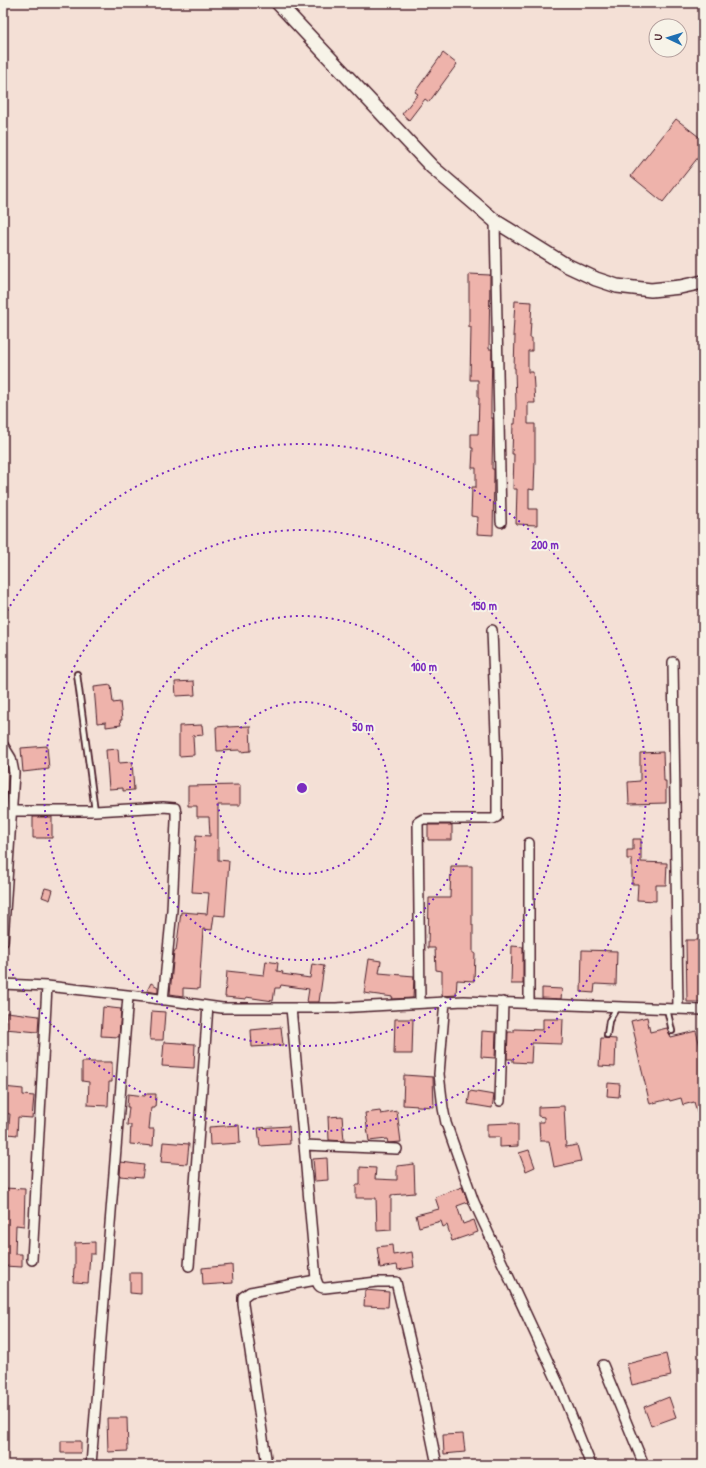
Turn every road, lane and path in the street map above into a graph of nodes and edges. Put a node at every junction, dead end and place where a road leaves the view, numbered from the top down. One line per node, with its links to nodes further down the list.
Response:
1 (278, 3): 2 (street)
2 (495, 221): 3 (street); 4 (street)
3 (703, 282)
4 (501, 522)
5 (492, 630): 19 (street)
6 (673, 662): 25 (street)
7 (77, 674): 10 (lane)
8 (3, 745): 9 (street)
9 (12, 811): 10 (street); 12 (street)
10 (96, 811): 16 (street)
11 (529, 844): 20 (street)
12 (3, 942)
13 (3, 984): 14 (street)
14 (47, 986): 15 (street); 32 (street)
15 (128, 996): 16 (street); 36 (street)
16 (163, 1000): 21 (street)
17 (445, 1001): 18 (street); 19 (street); 39 (street)
18 (503, 1002): 20 (street); 29 (street)
19 (420, 1003): 23 (street)
20 (529, 1004): 22 (street)
21 (208, 1006): 23 (street); 33 (street)
22 (617, 1007): 24 (street); 28 (lane)
23 (291, 1008): 30 (street)
24 (667, 1008): 25 (street); 27 (lane)
25 (678, 1009): 26 (street)
26 (703, 1010)
27 (672, 1031)
28 (607, 1035)
29 (500, 1101)
30 (304, 1145): 31 (street); 34 (street)
31 (397, 1149)
32 (32, 1260)
33 (189, 1266)
34 (316, 1280): 37 (street); 38 (street)
35 (603, 1365): 40 (street)
36 (91, 1465)
37 (267, 1465)
38 (437, 1465)
39 (591, 1465)
40 (644, 1465)

